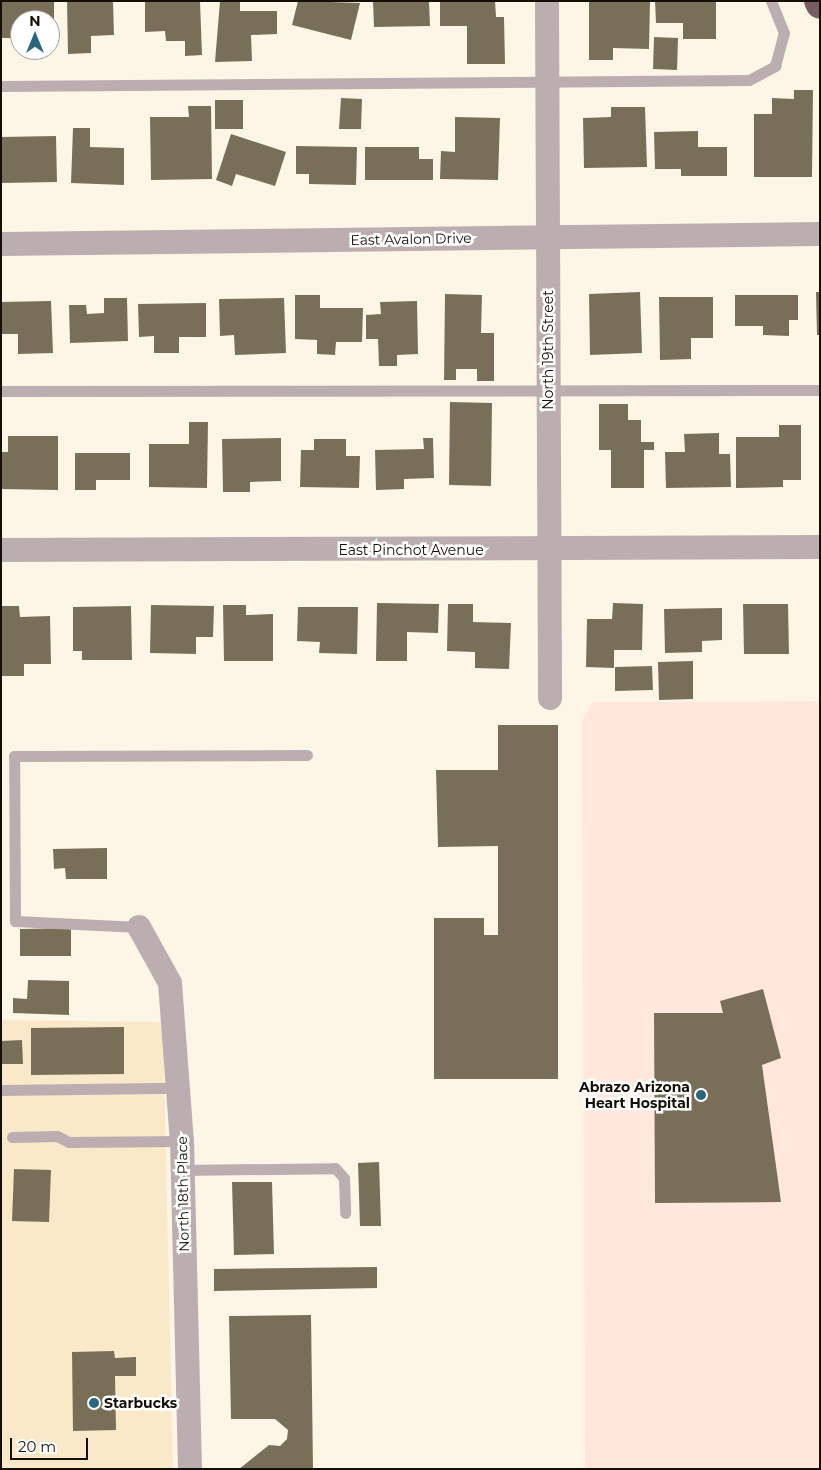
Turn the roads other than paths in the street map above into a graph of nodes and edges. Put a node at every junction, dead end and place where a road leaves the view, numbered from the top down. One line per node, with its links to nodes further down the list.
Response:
1 (546, 1): 5 (street, North 19th Street)
2 (771, 1): 5 (lane)
3 (818, 1): 4 (highway)
4 (820, 5)
5 (548, 83): 6 (lane); 8 (street, North 19th Street)
6 (1, 86)
7 (820, 234): 8 (street, East Avalon Drive)
8 (548, 238): 9 (street, East Avalon Drive); 12 (street, North 19th Street)
9 (1, 244)
10 (820, 390): 12 (lane)
11 (1, 391): 12 (lane)
12 (548, 392): 15 (street, North 19th Street)
13 (820, 547): 15 (street, East Pinchot Avenue)
14 (1, 550): 15 (street, East Pinchot Avenue)
15 (548, 550): 16 (street, North 19th Street)
16 (550, 698)
17 (308, 755): 18 (lane)
18 (139, 927): 19 (street, North 18th Place)
19 (178, 1088): 20 (lane); 22 (street, North 18th Place)
20 (2, 1090)
21 (12, 1137): 22 (lane)
22 (182, 1141): 23 (street, North 18th Place)
23 (182, 1170): 24 (lane); 25 (street, North 18th Place)
24 (345, 1213)
25 (190, 1469)

